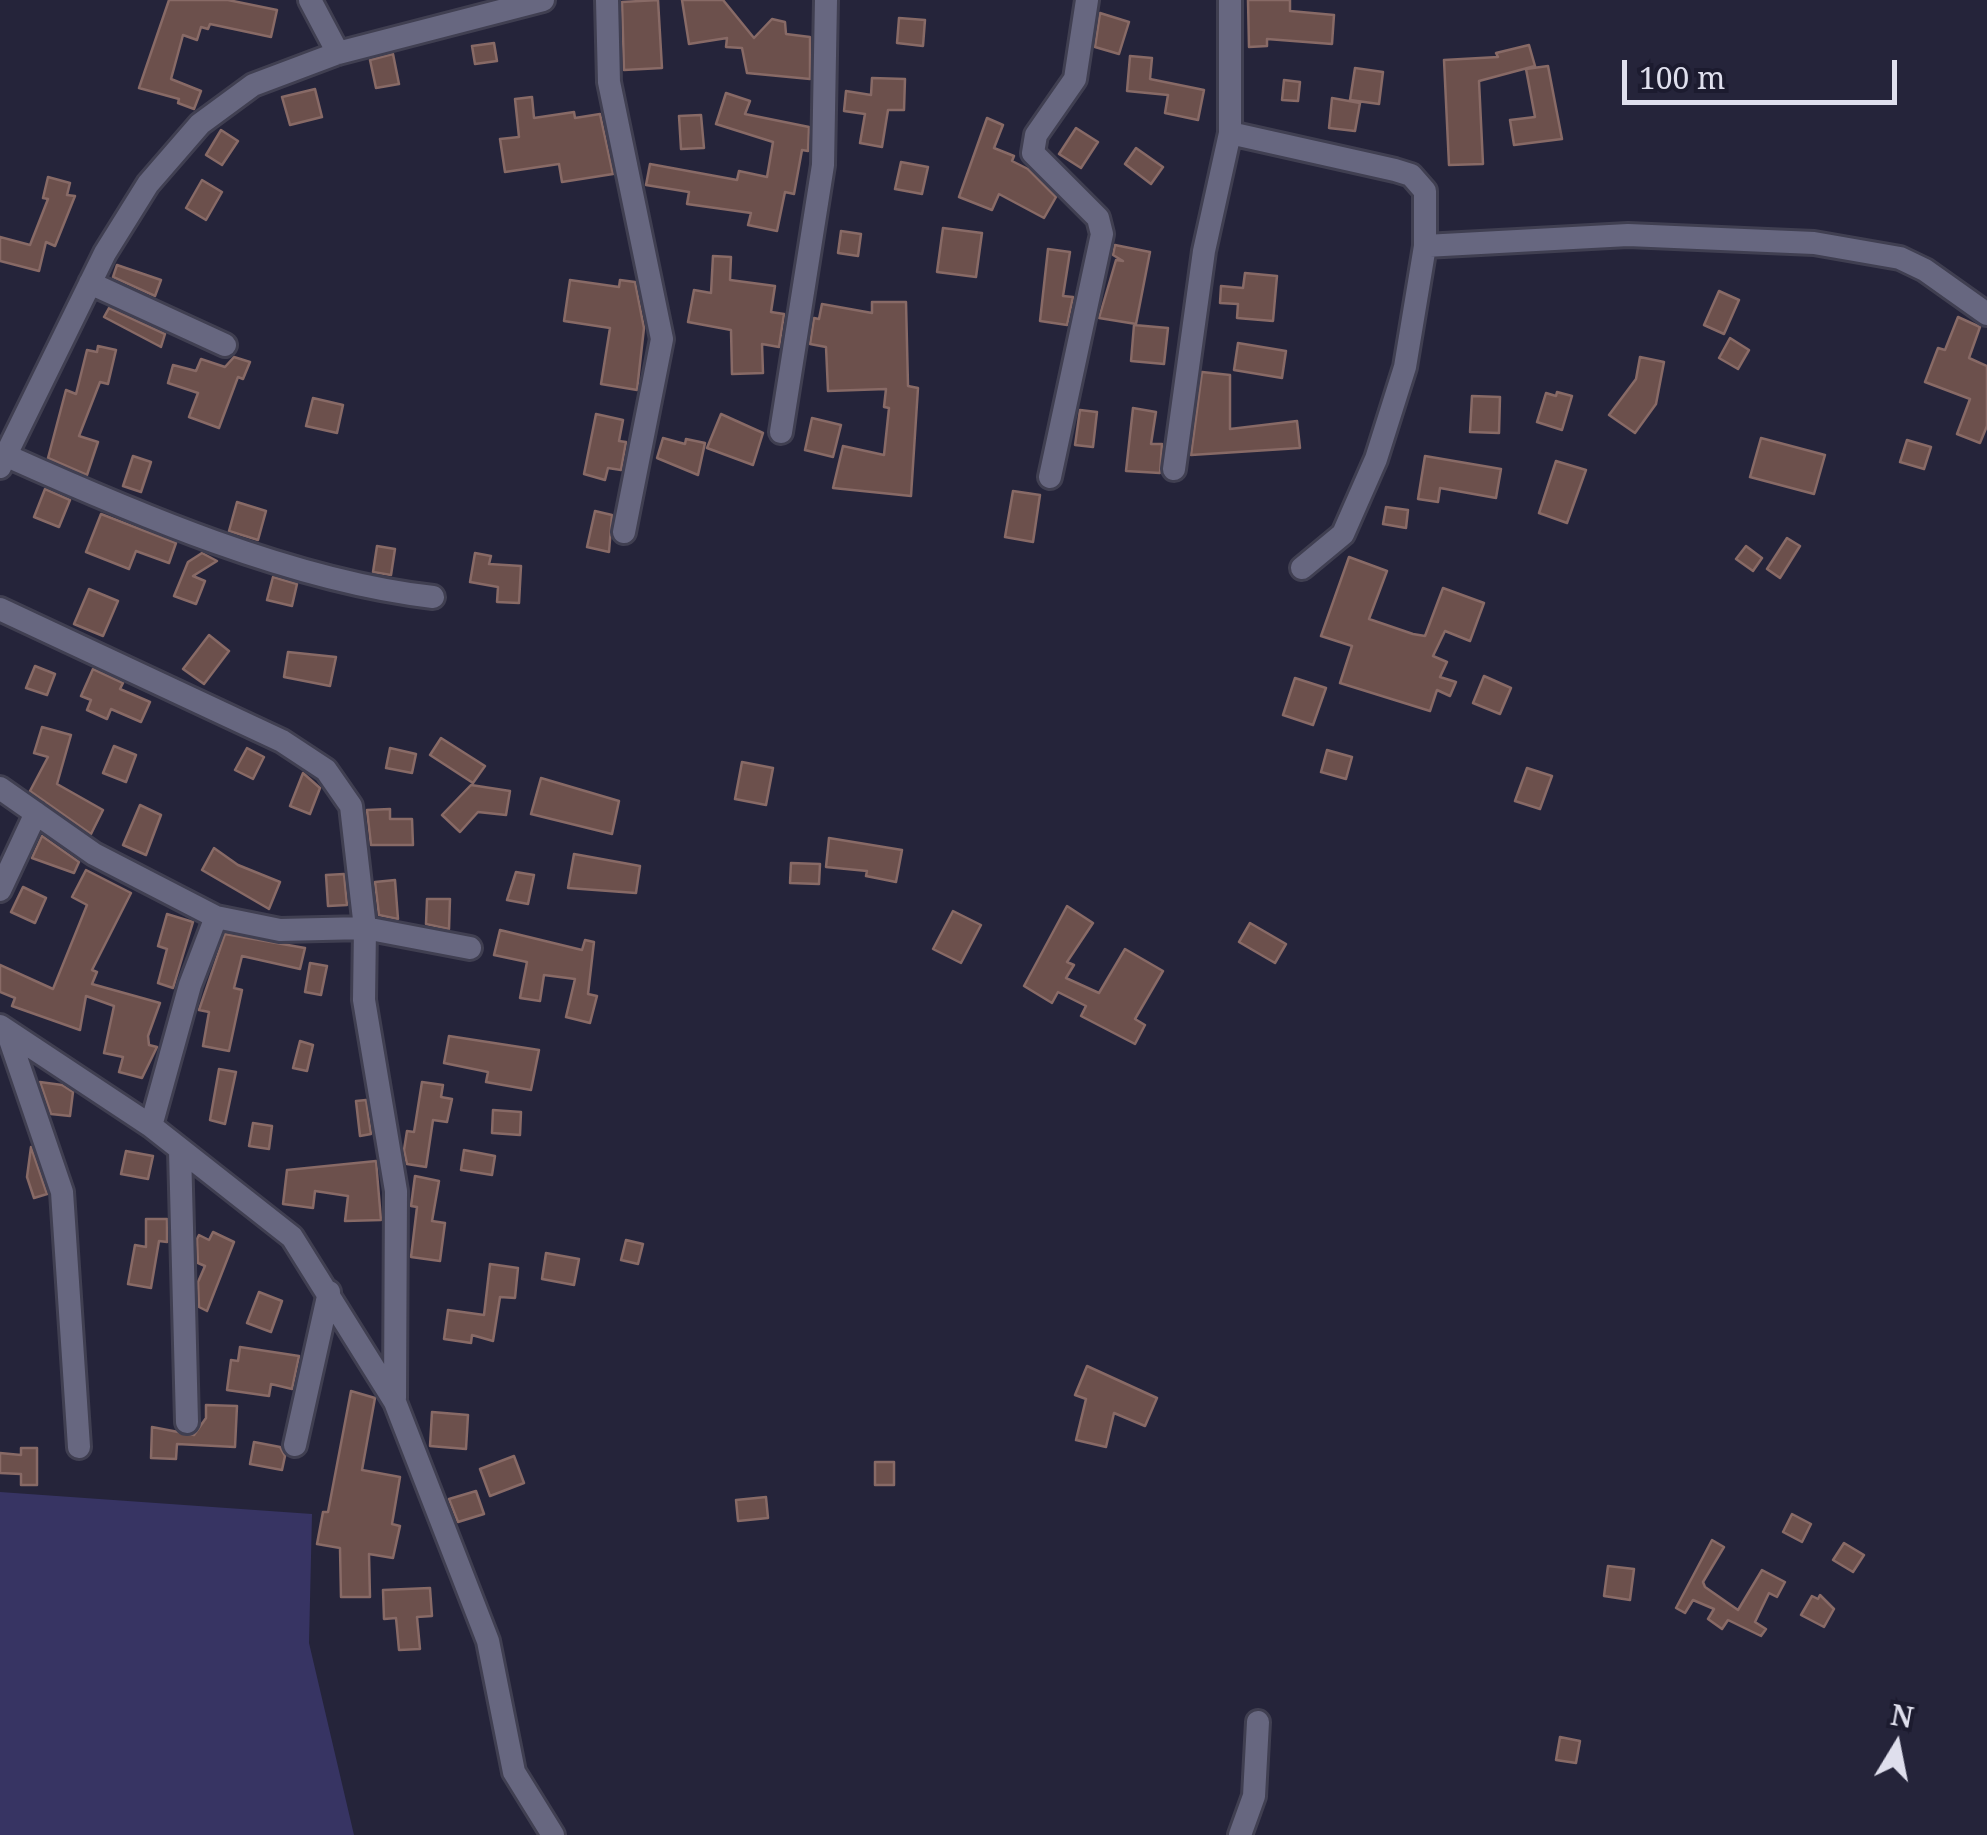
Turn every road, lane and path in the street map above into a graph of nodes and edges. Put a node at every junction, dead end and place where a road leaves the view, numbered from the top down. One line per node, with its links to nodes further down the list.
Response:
1 (310, 0): 7 (street)
2 (543, 0): 7 (street)
3 (607, 0): 18 (street)
4 (826, 0): 14 (street)
5 (1087, 0): 17 (street)
6 (1230, 0): 8 (street)
7 (338, 53): 10 (street)
8 (1230, 132): 9 (street); 16 (street)
9 (1425, 246): 11 (street); 19 (street)
10 (90, 283): 12 (street); 13 (street)
11 (1987, 314)
12 (225, 346)
13 (7, 428): 15 (street)
14 (781, 432)
15 (2, 461): 20 (street)
16 (1174, 470)
17 (1050, 478)
18 (624, 532)
19 (1302, 568)
20 (433, 597)
21 (0, 608): 26 (street)
22 (0, 788): 23 (street)
23 (36, 813): 24 (street); 25 (street)
24 (0, 890)
25 (216, 917): 26 (street); 29 (street)
26 (366, 928): 27 (street); 32 (street)
27 (470, 948)
28 (3, 1029): 29 (street); 35 (street)
29 (151, 1126): 30 (street)
30 (180, 1150): 31 (street); 33 (street)
31 (329, 1292): 32 (street); 34 (street)
32 (395, 1402): 37 (street)
33 (187, 1422)
34 (295, 1445)
35 (79, 1447)
36 (1258, 1722): 38 (street)
37 (553, 1835)
38 (1240, 1835)

